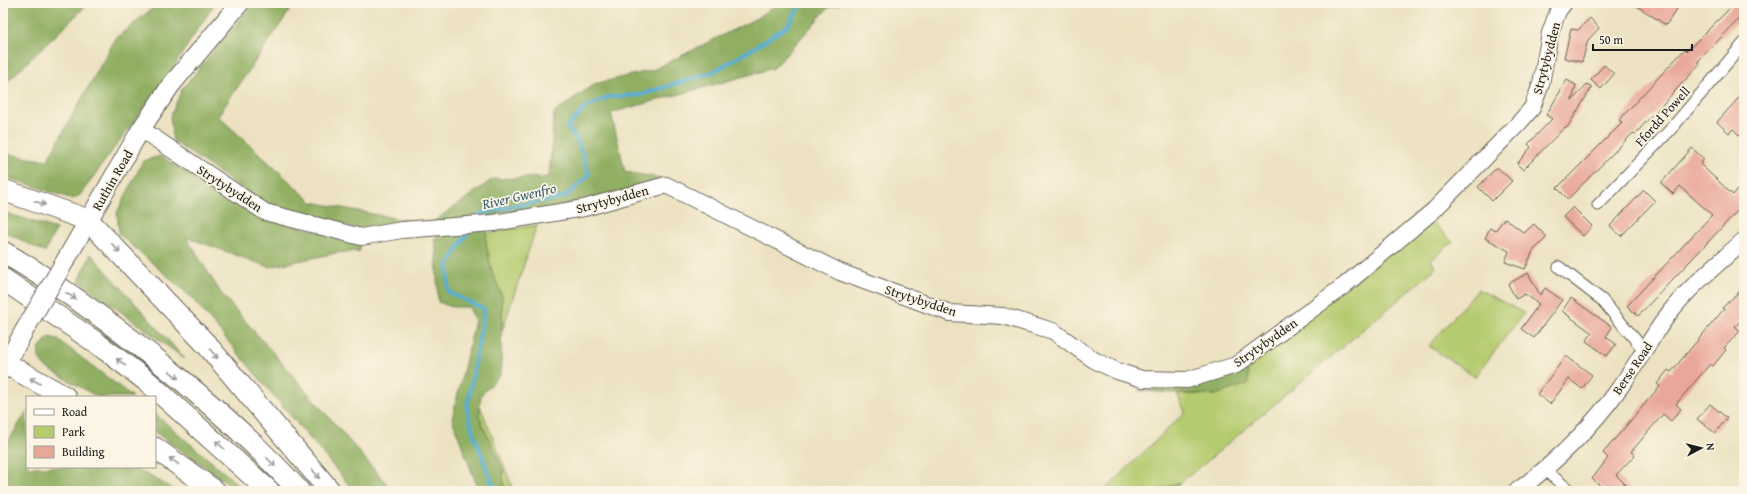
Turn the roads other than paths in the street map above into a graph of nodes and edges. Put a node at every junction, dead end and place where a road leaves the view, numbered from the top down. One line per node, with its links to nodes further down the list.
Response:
1 (240, 3): 4 (main road, Ruthin Road)
2 (1564, 3): 4 (street, Strytybydden)
3 (1744, 43): 6 (street, Ffordd Powell)
4 (141, 129): 7 (main road, Ruthin Road)
5 (3, 190): 7 (highway, one-way to 7)
6 (1598, 205)
7 (88, 220): 13 (main road, Ruthin Road, bridge); 20 (highway, one-way to 20)
8 (1744, 240): 12 (street, Berse Road)
9 (3, 252): 19 (highway, one-way to 19)
10 (1559, 267): 12 (street)
11 (3, 279): 18 (highway, one-way to 11)
12 (1644, 350): 16 (street, Berse Road)
13 (4, 366): 14 (highway, one-way to 13)
14 (63, 396)
15 (156, 449): 17 (highway, one-way to 15)
16 (1545, 470): 21 (street, Berse Road); 22 (street)
17 (215, 491)
18 (269, 491)
19 (300, 491)
20 (330, 491)
21 (1517, 491)
22 (1570, 491)

